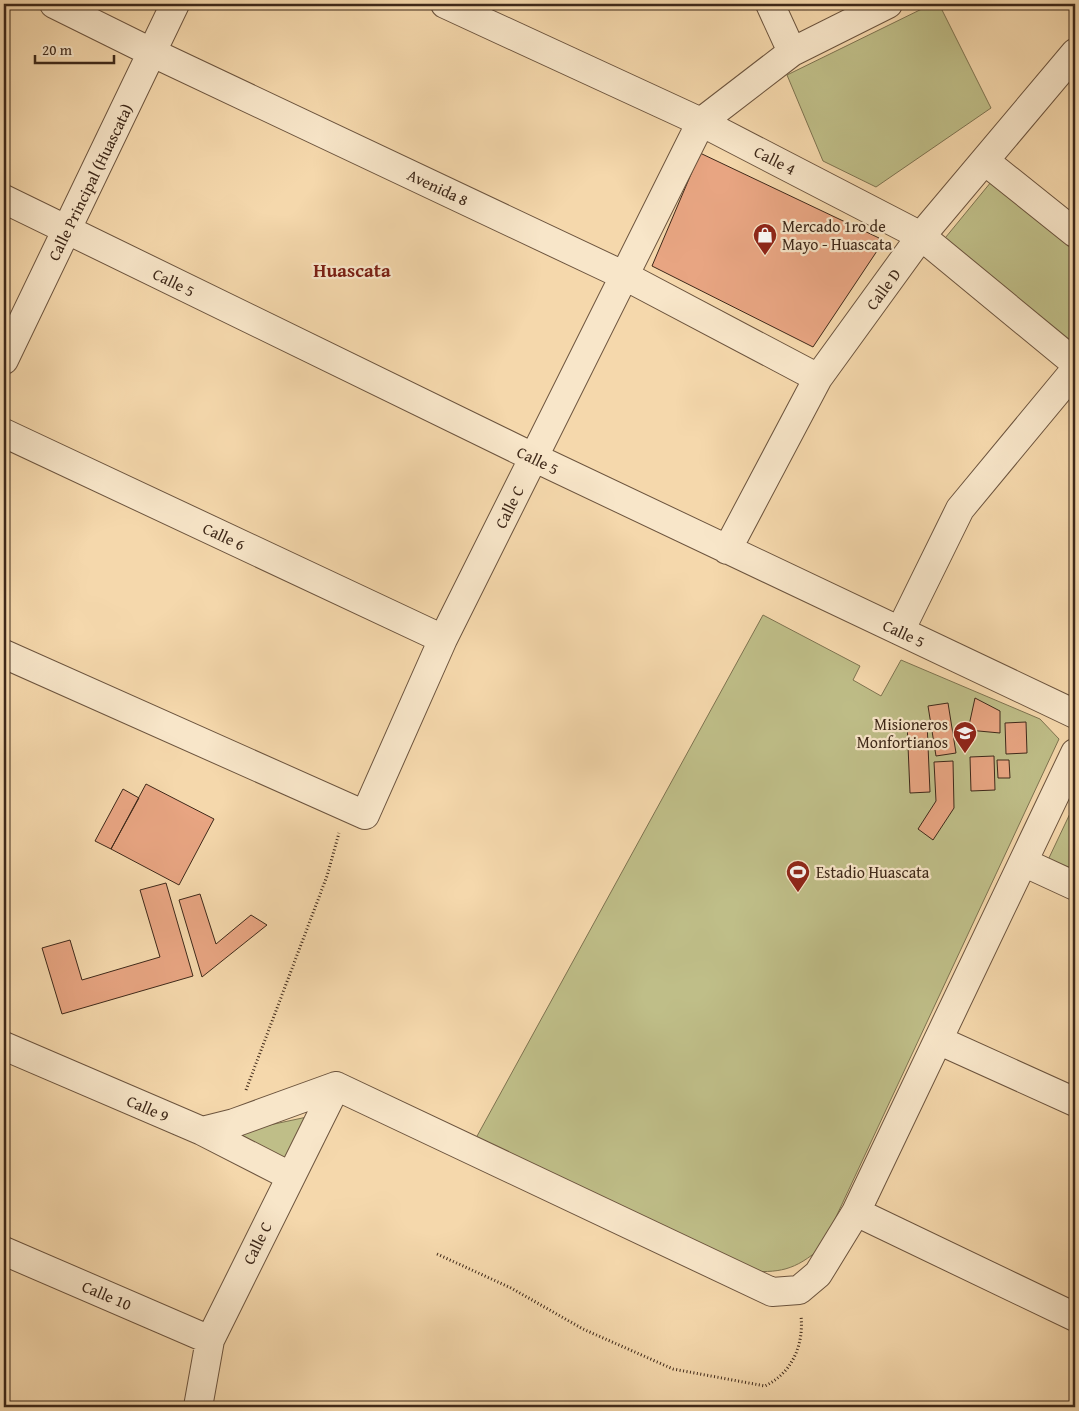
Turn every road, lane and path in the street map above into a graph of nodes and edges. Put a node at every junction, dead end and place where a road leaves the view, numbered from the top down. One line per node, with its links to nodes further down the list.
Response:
1 (54, 4): 7 (street, Avenida 8)
2 (175, 4): 7 (street, Calle Principal (Huascata))
3 (445, 4): 9 (street, Calle 4)
4 (770, 4): 6 (street)
5 (888, 4): 6 (street)
6 (792, 52): 9 (street)
7 (153, 53): 12 (street, Calle Principal (Huascata)); 15 (street, Avenida 8)
8 (1075, 53): 10 (street, Calle D)
9 (702, 122): 14 (street, Calle 4); 15 (street, Calle C)
10 (985, 161): 13 (street); 14 (street, Calle D)
11 (4, 199): 12 (street, Calle 5)
12 (68, 230): 16 (street, Calle Principal (Huascata)); 21 (street, Calle 5)
13 (1075, 232)
14 (921, 236): 17 (street, Calle 4); 19 (street, Calle D)
15 (625, 276): 19 (street, Avenida 8); 21 (street, Calle C)
16 (4, 360)
17 (1075, 363)
18 (1075, 370): 23 (street)
19 (818, 378): 22 (street, Calle D)
20 (4, 433): 24 (street, Calle 6)
21 (533, 457): 22 (street, Calle 5); 24 (street, Calle C)
22 (727, 550): 23 (street, Calle 5)
23 (900, 631): 26 (street, Calle 5)
24 (444, 639): 28 (street, Calle C)
25 (4, 654): 28 (street)
26 (1075, 714)
27 (1075, 753): 29 (street)
28 (355, 812): 35 (path)
29 (1023, 862): 30 (street); 31 (street)
30 (1075, 886)
31 (938, 1040): 34 (street); 38 (street)
32 (4, 1046): 36 (street, Calle 9)
33 (336, 1086): 35 (street); 37 (street, Calle C); 41 (street)
34 (1075, 1102)
35 (234, 1123): 36 (street)
36 (202, 1131): 37 (street, Calle 9)
37 (290, 1176): 43 (street, Calle C)
38 (856, 1212): 41 (street); 42 (street)
39 (4, 1251): 43 (street, Calle 10)
40 (437, 1254): 41 (path)
41 (799, 1290)
42 (1075, 1317)
43 (210, 1340): 44 (street, Calle C)
44 (198, 1407)

